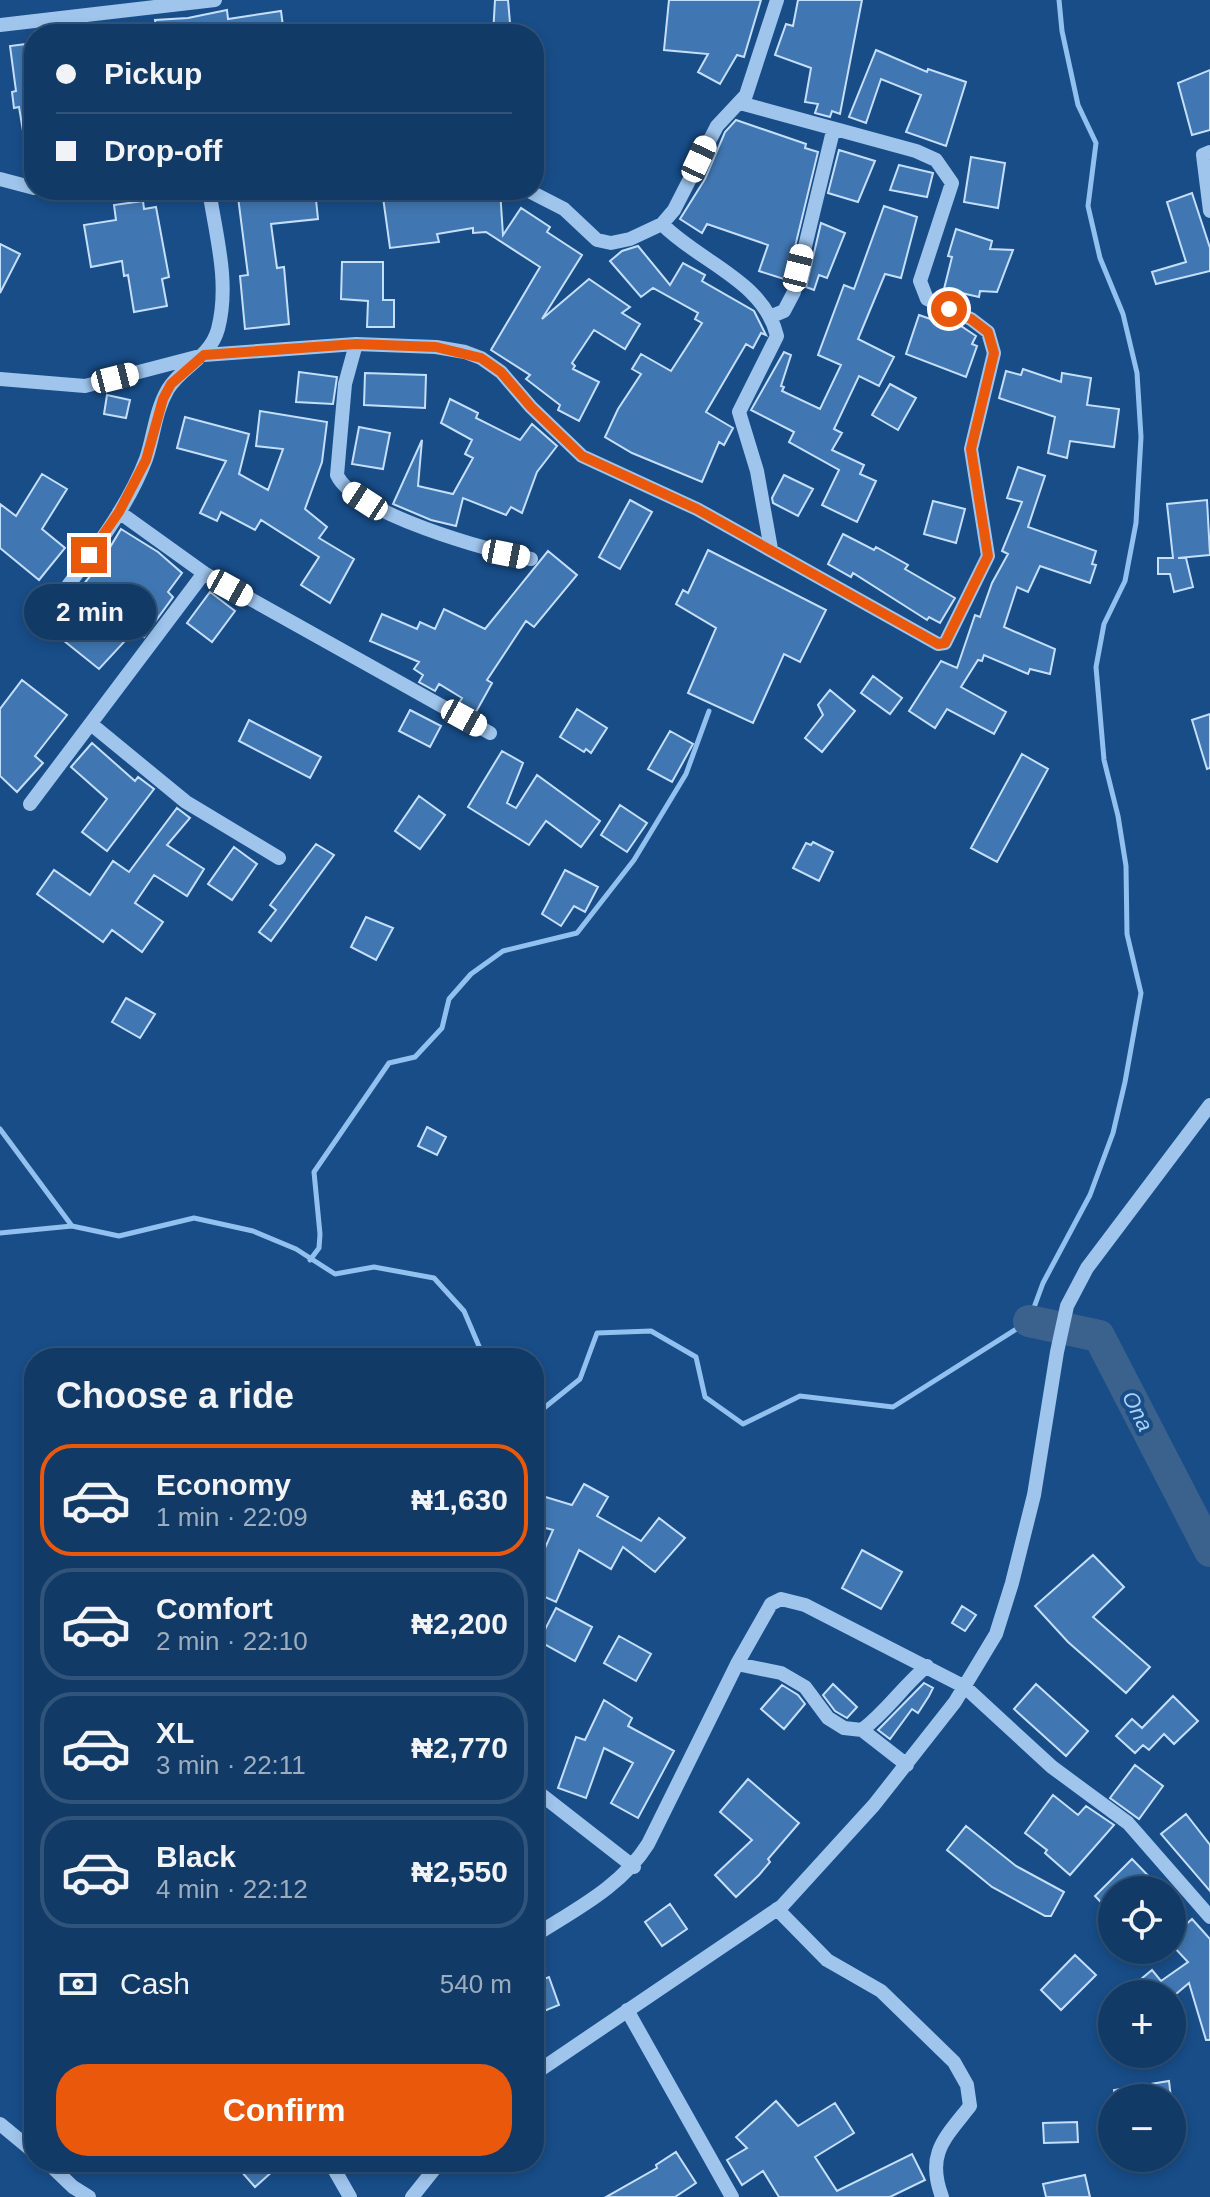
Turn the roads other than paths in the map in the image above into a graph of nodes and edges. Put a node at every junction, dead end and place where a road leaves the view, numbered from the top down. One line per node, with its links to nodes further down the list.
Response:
1 (215, 0): 3 (street)
2 (777, 0): 4 (street)
3 (0, 25)
4 (740, 103): 5 (street); 12 (street)
5 (833, 131): 13 (street); 18 (street)
6 (1210, 152): 11 (street)
7 (0, 179): 8 (street)
8 (24, 185)
9 (544, 199): 12 (street)
10 (211, 200): 15 (street)
11 (1210, 211)
12 (662, 224): 13 (street)
13 (772, 316): 18 (street)
14 (356, 344): 15 (street); 18 (street); 19 (street)
15 (204, 355): 16 (street); 17 (street)
16 (0, 379)
17 (119, 512): 20 (street); 21 (street)
18 (771, 549)
19 (531, 559)
20 (204, 573): 22 (street); 23 (street)
21 (44, 619)
22 (91, 724): 24 (street); 25 (street)
23 (490, 733)
24 (30, 804)
25 (279, 858)
26 (1210, 1105): 29 (street)
27 (737, 1664): 28 (street); 30 (street); 33 (street)
28 (927, 1666): 29 (street); 30 (street)
29 (965, 1687): 31 (street); 35 (street)
30 (862, 1730): 31 (street)
31 (907, 1765): 34 (street)
32 (544, 1797): 33 (street)
33 (634, 1867): 36 (street)
34 (777, 1909): 37 (street); 48 (street)
35 (1210, 1917)
36 (544, 1930)
37 (627, 2010): 38 (street); 47 (street)
38 (544, 2067)
39 (0, 2124): 40 (street)
40 (24, 2144)
41 (57, 2172): 44 (street)
42 (336, 2172): 45 (street)
43 (432, 2172): 46 (street)
44 (89, 2197)
45 (350, 2197)
46 (412, 2197)
47 (732, 2197)
48 (942, 2197)

